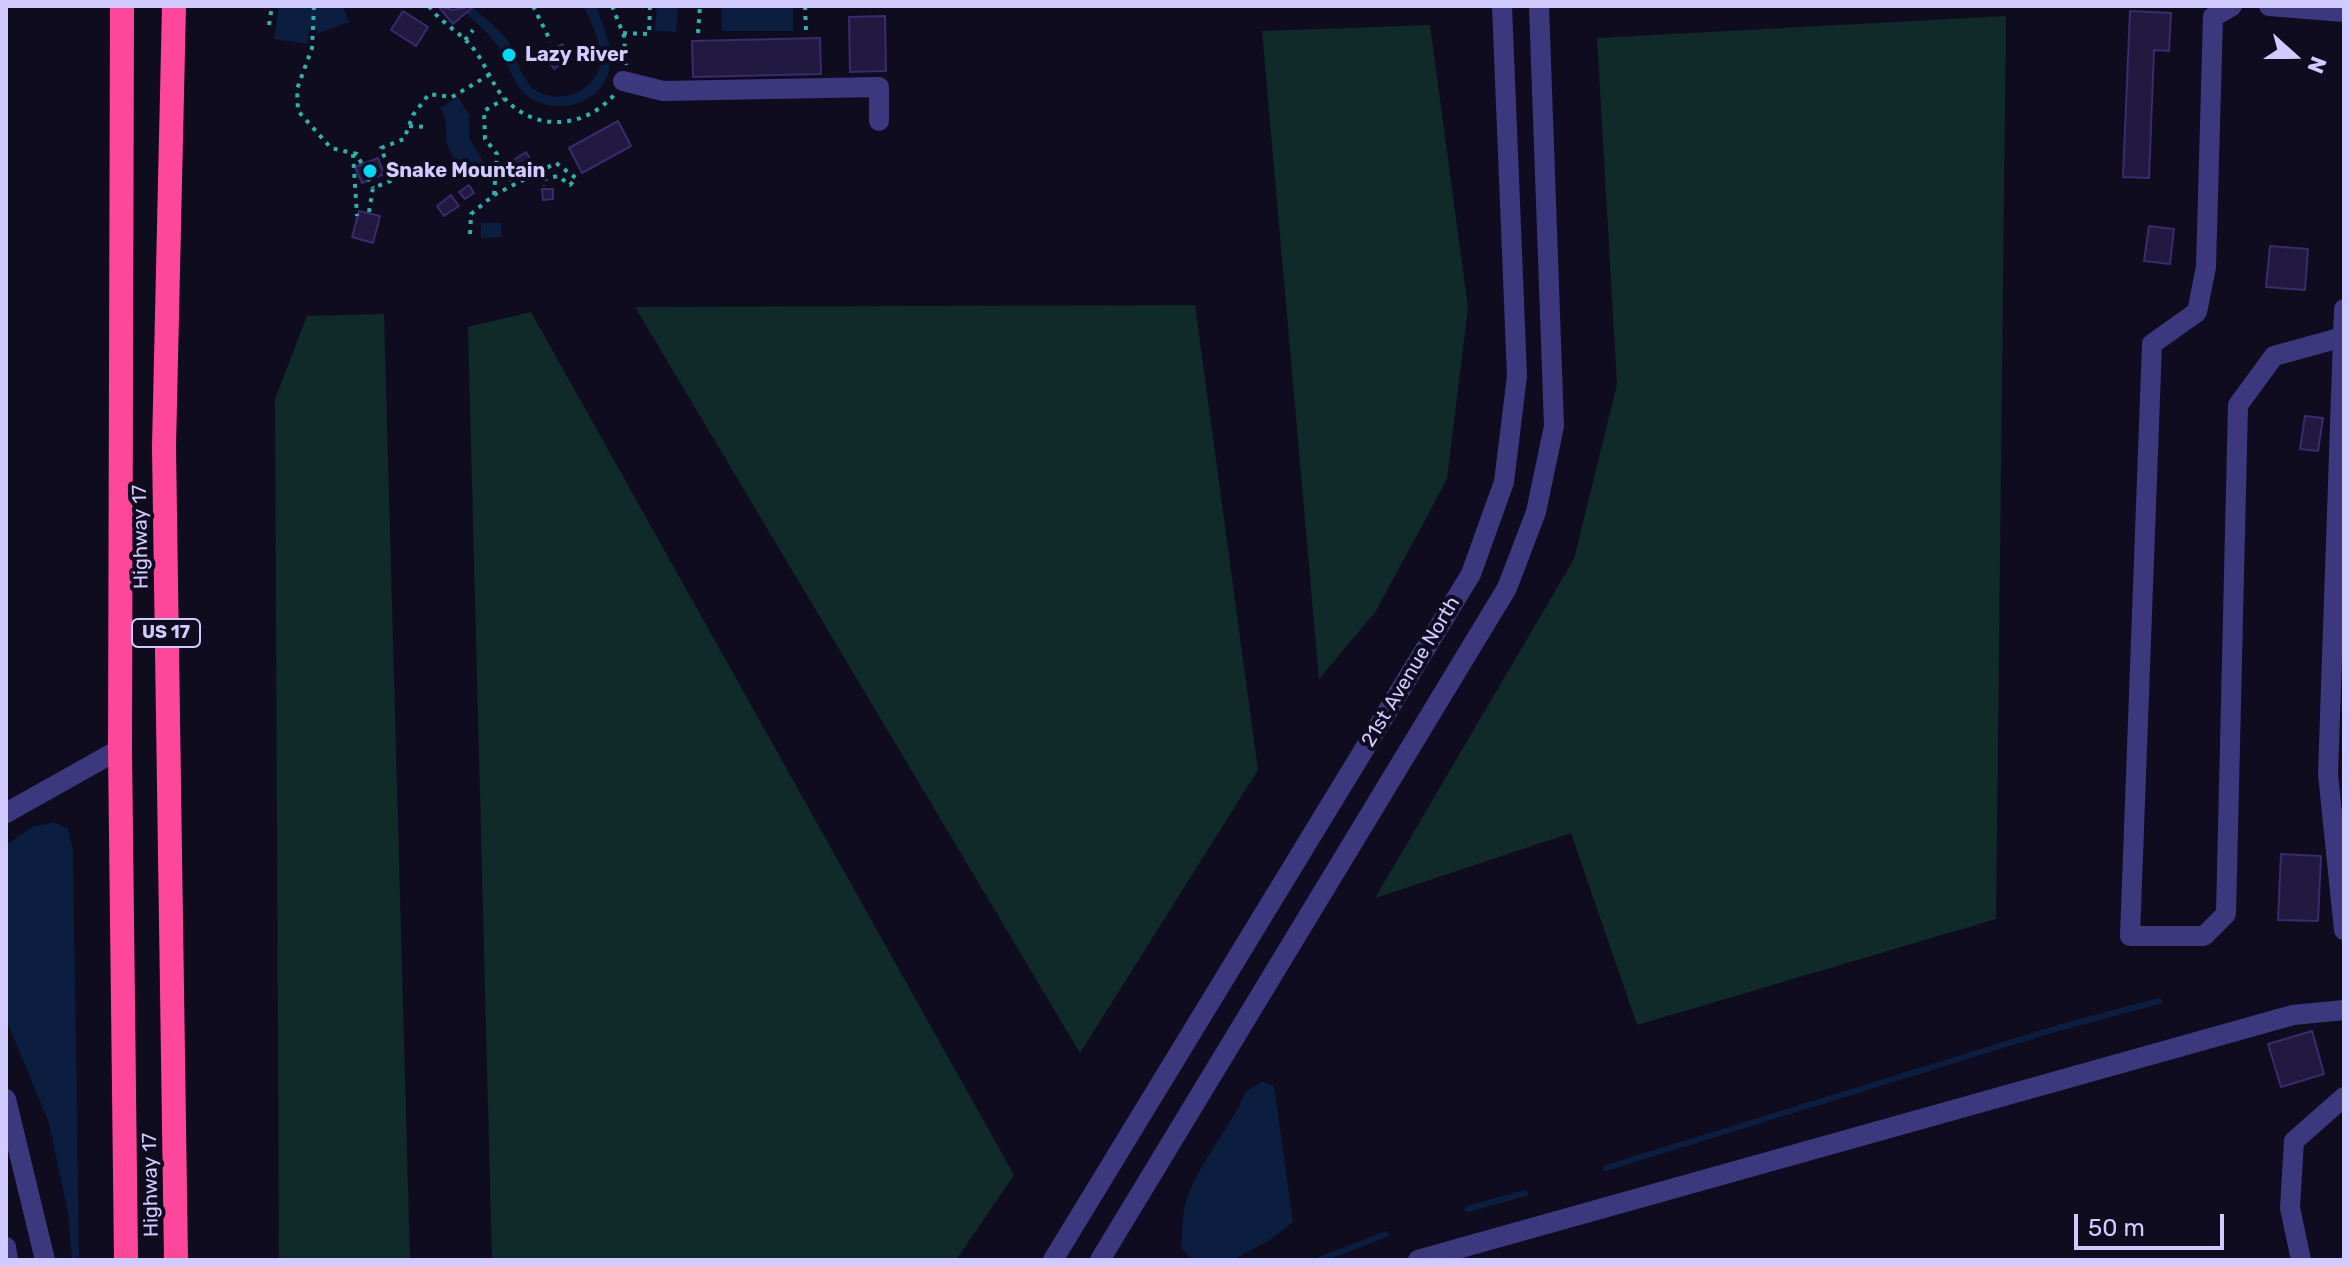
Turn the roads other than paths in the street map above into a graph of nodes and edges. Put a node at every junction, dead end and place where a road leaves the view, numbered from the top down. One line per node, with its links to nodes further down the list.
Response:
1 (122, 6): 13 (highway, Highway 17 / US 17)
2 (174, 6): 23 (highway, Highway 17 / US 17)
3 (1502, 6): 24 (street, 21st Avenue North)
4 (1539, 6): 25 (street, 21st Avenue North)
5 (2232, 6): 11 (street)
6 (2269, 6): 7 (street)
7 (2344, 12)
8 (623, 81): 9 (street)
9 (879, 121)
10 (2344, 309): 11 (street)
11 (2343, 337): 12 (street)
12 (2343, 372): 15 (street)
13 (120, 749): 14 (street); 22 (highway, Highway 17 / US 17)
14 (6, 813)
15 (2344, 930)
16 (2344, 1010): 26 (street)
17 (2344, 1097): 27 (street)
18 (6, 1099): 21 (street)
19 (6, 1247): 20 (street)
20 (8, 1260)
21 (45, 1260)
22 (126, 1260)
23 (176, 1260)
24 (1053, 1260)
25 (1100, 1260)
26 (1418, 1260)
27 (2301, 1260)

